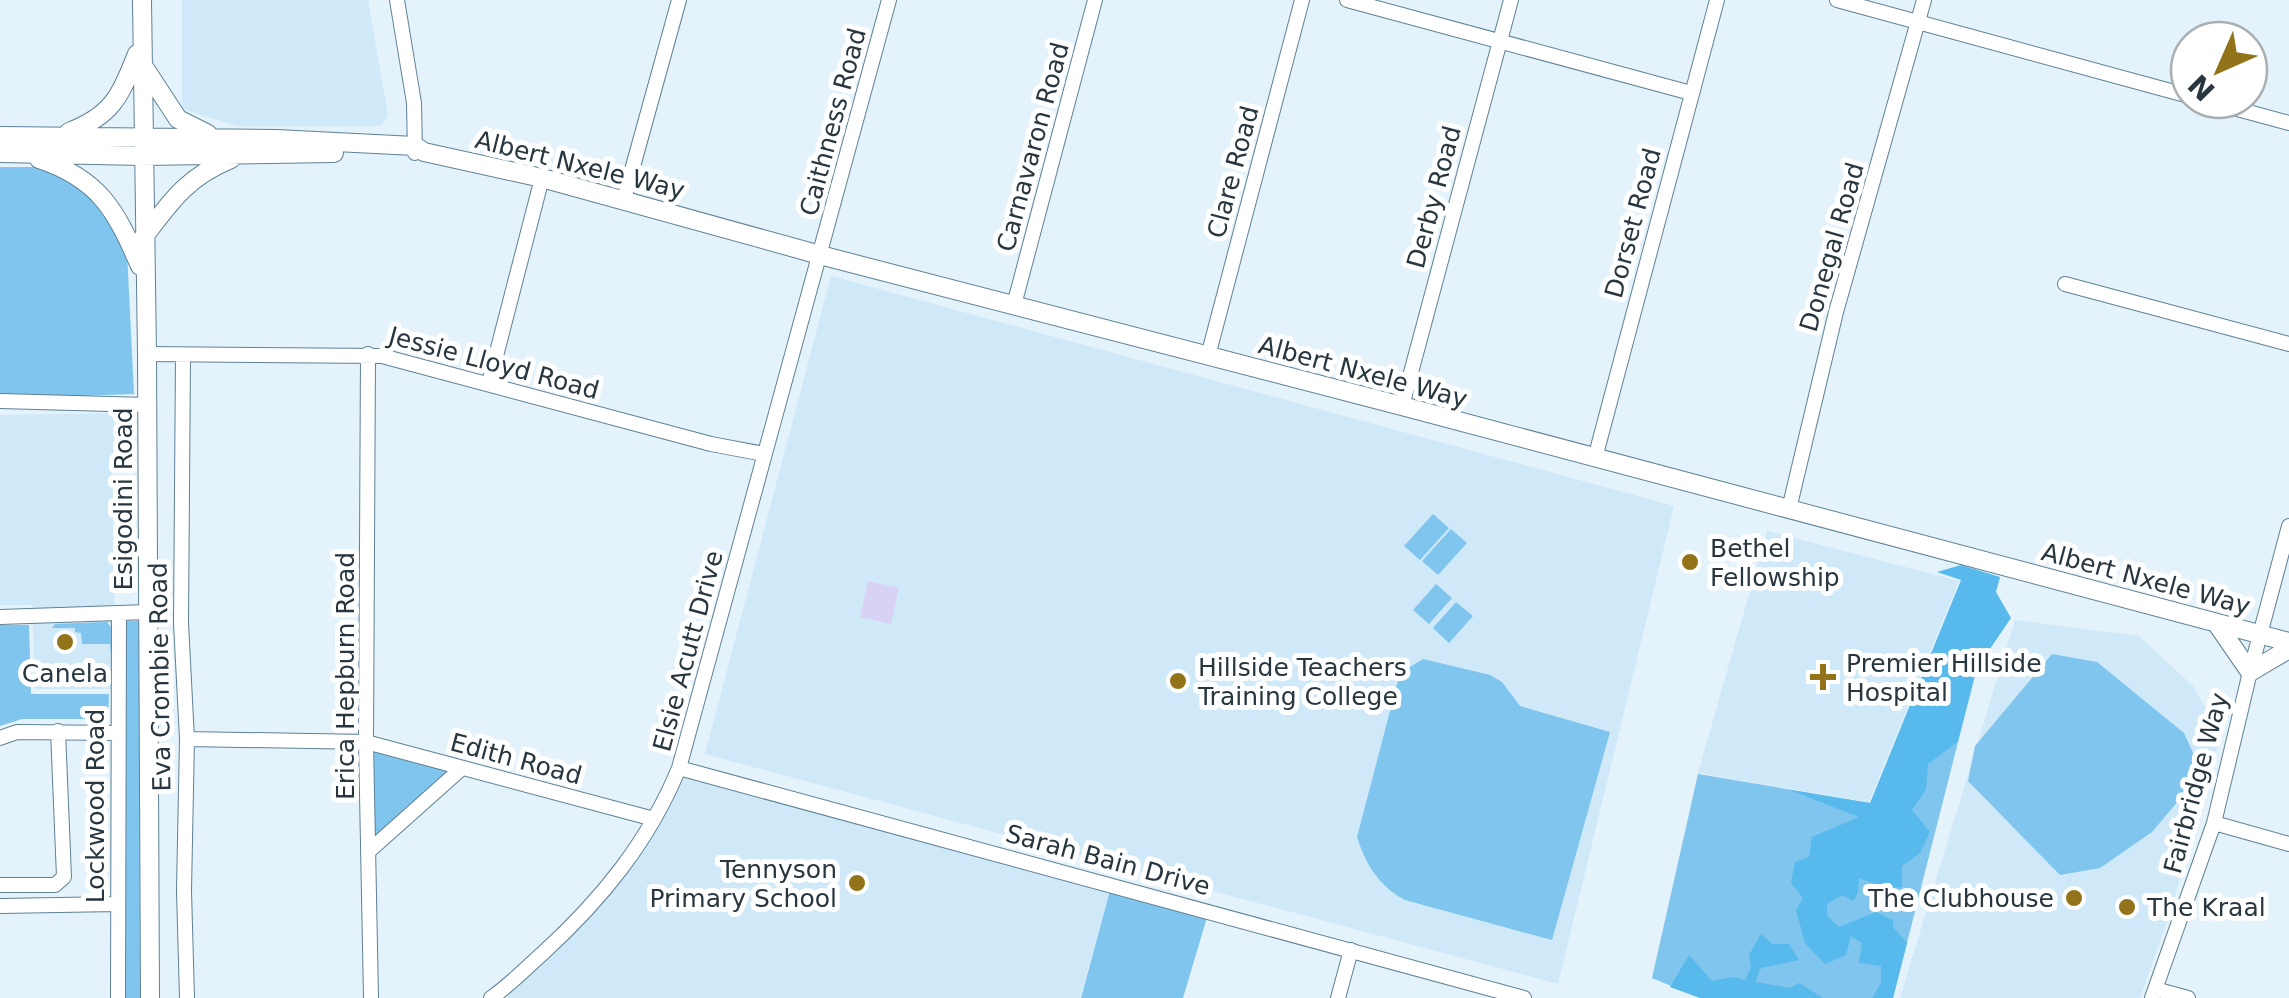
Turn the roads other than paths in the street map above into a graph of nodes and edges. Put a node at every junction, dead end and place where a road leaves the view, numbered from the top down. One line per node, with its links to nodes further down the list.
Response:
1 (142, 0): 14 (main road, Esigodini Road)
2 (398, 0): 22 (street)
3 (679, 0): 26 (street)
4 (889, 0): 28 (street, Caithness Road)
5 (1095, 0): 31 (street, Carnavaron Road)
6 (1302, 0): 36 (street, Clare Road)
7 (1348, 0): 13 (street)
8 (1511, 0): 13 (street, Derby Road)
9 (1717, 0): 17 (street, Dorset Road)
10 (1837, 0): 12 (street)
11 (1924, 0): 12 (street, Donegal Road)
12 (1918, 22): 16 (street); 43 (street, Donegal Road)
13 (1501, 39): 17 (street); 40 (street, Derby Road)
14 (142, 43): 15 (main road, Esigodini Road); 19 (main road)
15 (142, 64): 20 (main road); 21 (main road, Esigodini Road)
16 (2169, 91)
17 (1691, 93): 42 (street, Dorset Road)
18 (0, 136): 19 (main road, Albert Nxele Way)
19 (59, 136): 21 (main road, Albert Nxele Way)
20 (220, 140): 21 (main road, Albert Nxele Way); 22 (main road, Albert Nxele Way)
21 (142, 146): 23 (main road, Albert Nxele Way); 24 (main road, Albert Nxele Way); 27 (main road, Esigodini Road)
22 (418, 151): 24 (main road, Albert Nxele Way); 25 (main road, Albert Nxele Way)
23 (10, 152): 29 (main road)
24 (240, 155): 27 (main road)
25 (542, 178): 26 (main road, Albert Nxele Way); 37 (street)
26 (624, 200): 28 (main road, Albert Nxele Way)
27 (143, 238): 29 (main road, Esigodini Road)
28 (820, 255): 31 (main road, Albert Nxele Way); 41 (street, Elsie Acutt Drive)
29 (144, 275): 33 (main road, Esigodini Road)
30 (2065, 284): 32 (street)
31 (1014, 305): 36 (main road, Albert Nxele Way)
32 (2289, 344)
33 (148, 354): 35 (street, Jessie Lloyd Road); 39 (main road, Esigodini Road)
34 (368, 354): 35 (street, Jessie Lloyd Road); 37 (street, Jessie Lloyd Road); 56 (street, Erica Hepburn Road)
35 (184, 356): 55 (street, Eva Crombie Road)
36 (1208, 356): 40 (main road, Albert Nxele Way)
37 (488, 383): 41 (street, Jessie Lloyd Road)
38 (0, 401): 39 (street)
39 (147, 405): 45 (main road, Esigodini Road)
40 (1402, 406): 42 (main road, Albert Nxele Way)
41 (764, 454): 58 (street, Elsie Acutt Drive)
42 (1594, 458): 43 (main road, Albert Nxele Way)
43 (1789, 508): 48 (main road, Albert Nxele Way)
44 (2289, 526): 49 (street, Fairbridge Way)
45 (148, 612): 46 (street); 70 (main road, Esigodini Road)
46 (119, 614): 47 (street); 53 (street, Lockwood Road)
47 (0, 617)
48 (2217, 624): 49 (main road, Albert Nxele Way); 51 (main road)
49 (2260, 635): 50 (main road, Albert Nxele Way); 51 (street, Fairbridge Way)
50 (2289, 646): 51 (main road)
51 (2250, 672): 60 (street, Fairbridge Way)
52 (58, 731): 53 (street); 54 (street); 63 (street)
53 (118, 734): 64 (street, Lockwood Road)
54 (0, 738)
55 (187, 739): 56 (street, Edith Road); 71 (street, Eva Crombie Road)
56 (366, 742): 57 (street, Edith Road); 62 (street, Erica Hepburn Road)
57 (462, 768): 59 (street, Edith Road); 62 (street)
58 (680, 768): 59 (street, Elsie Acutt Drive); 66 (street, Sarah Bain Drive)
59 (654, 820): 68 (street, Elsie Acutt Drive)
60 (2214, 824): 61 (street); 67 (street, Fairbridge Way)
61 (2289, 844)
62 (369, 851): 72 (street, Erica Hepburn Road)
63 (0, 885)
64 (117, 904): 65 (street); 69 (street, Lockwood Road)
65 (0, 906)
66 (1351, 950): 73 (street); 74 (street, Sarah Bain Drive)
67 (2154, 994): 75 (street)
68 (499, 996)
69 (118, 998)
70 (150, 998)
71 (187, 998)
72 (371, 998)
73 (1338, 998)
74 (1524, 998)
75 (2188, 998)

